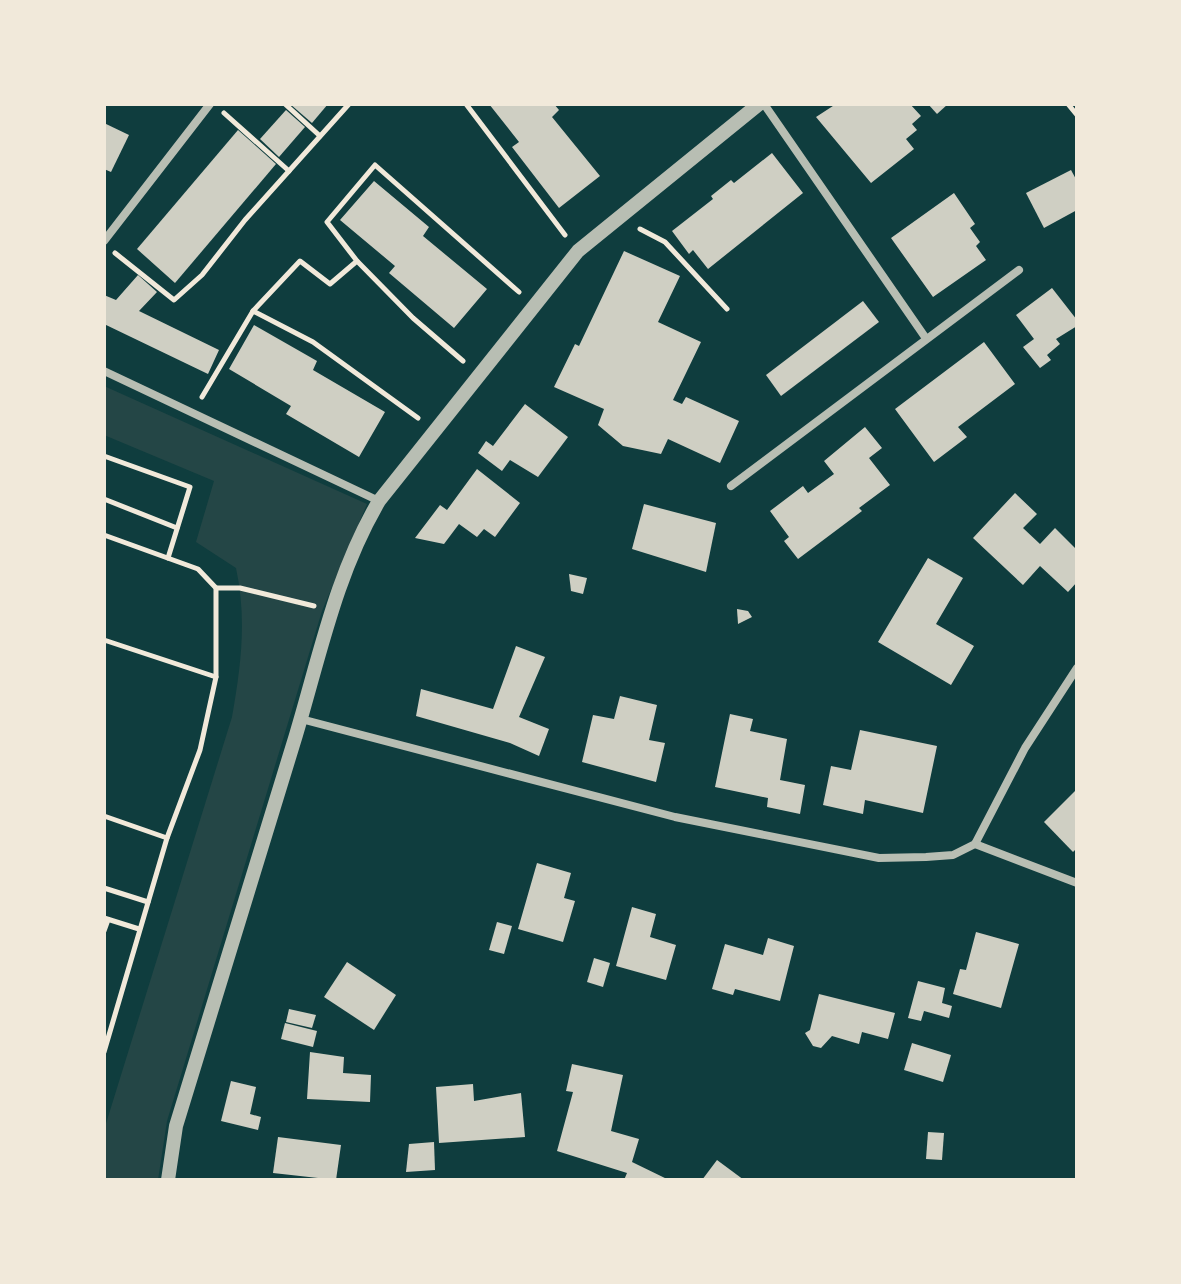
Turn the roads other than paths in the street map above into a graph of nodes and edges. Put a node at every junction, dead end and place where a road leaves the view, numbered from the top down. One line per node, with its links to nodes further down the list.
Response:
1 (212, 104): 3 (street)
2 (761, 104): 5 (street); 8 (street)
3 (104, 242)
4 (1019, 270): 5 (street)
5 (925, 337): 7 (street)
6 (104, 371): 8 (street)
7 (731, 486)
8 (379, 501): 10 (street)
9 (1077, 668): 11 (street)
10 (301, 719): 11 (street); 13 (street)
11 (975, 844): 12 (street)
12 (1077, 883)
13 (168, 1180)

